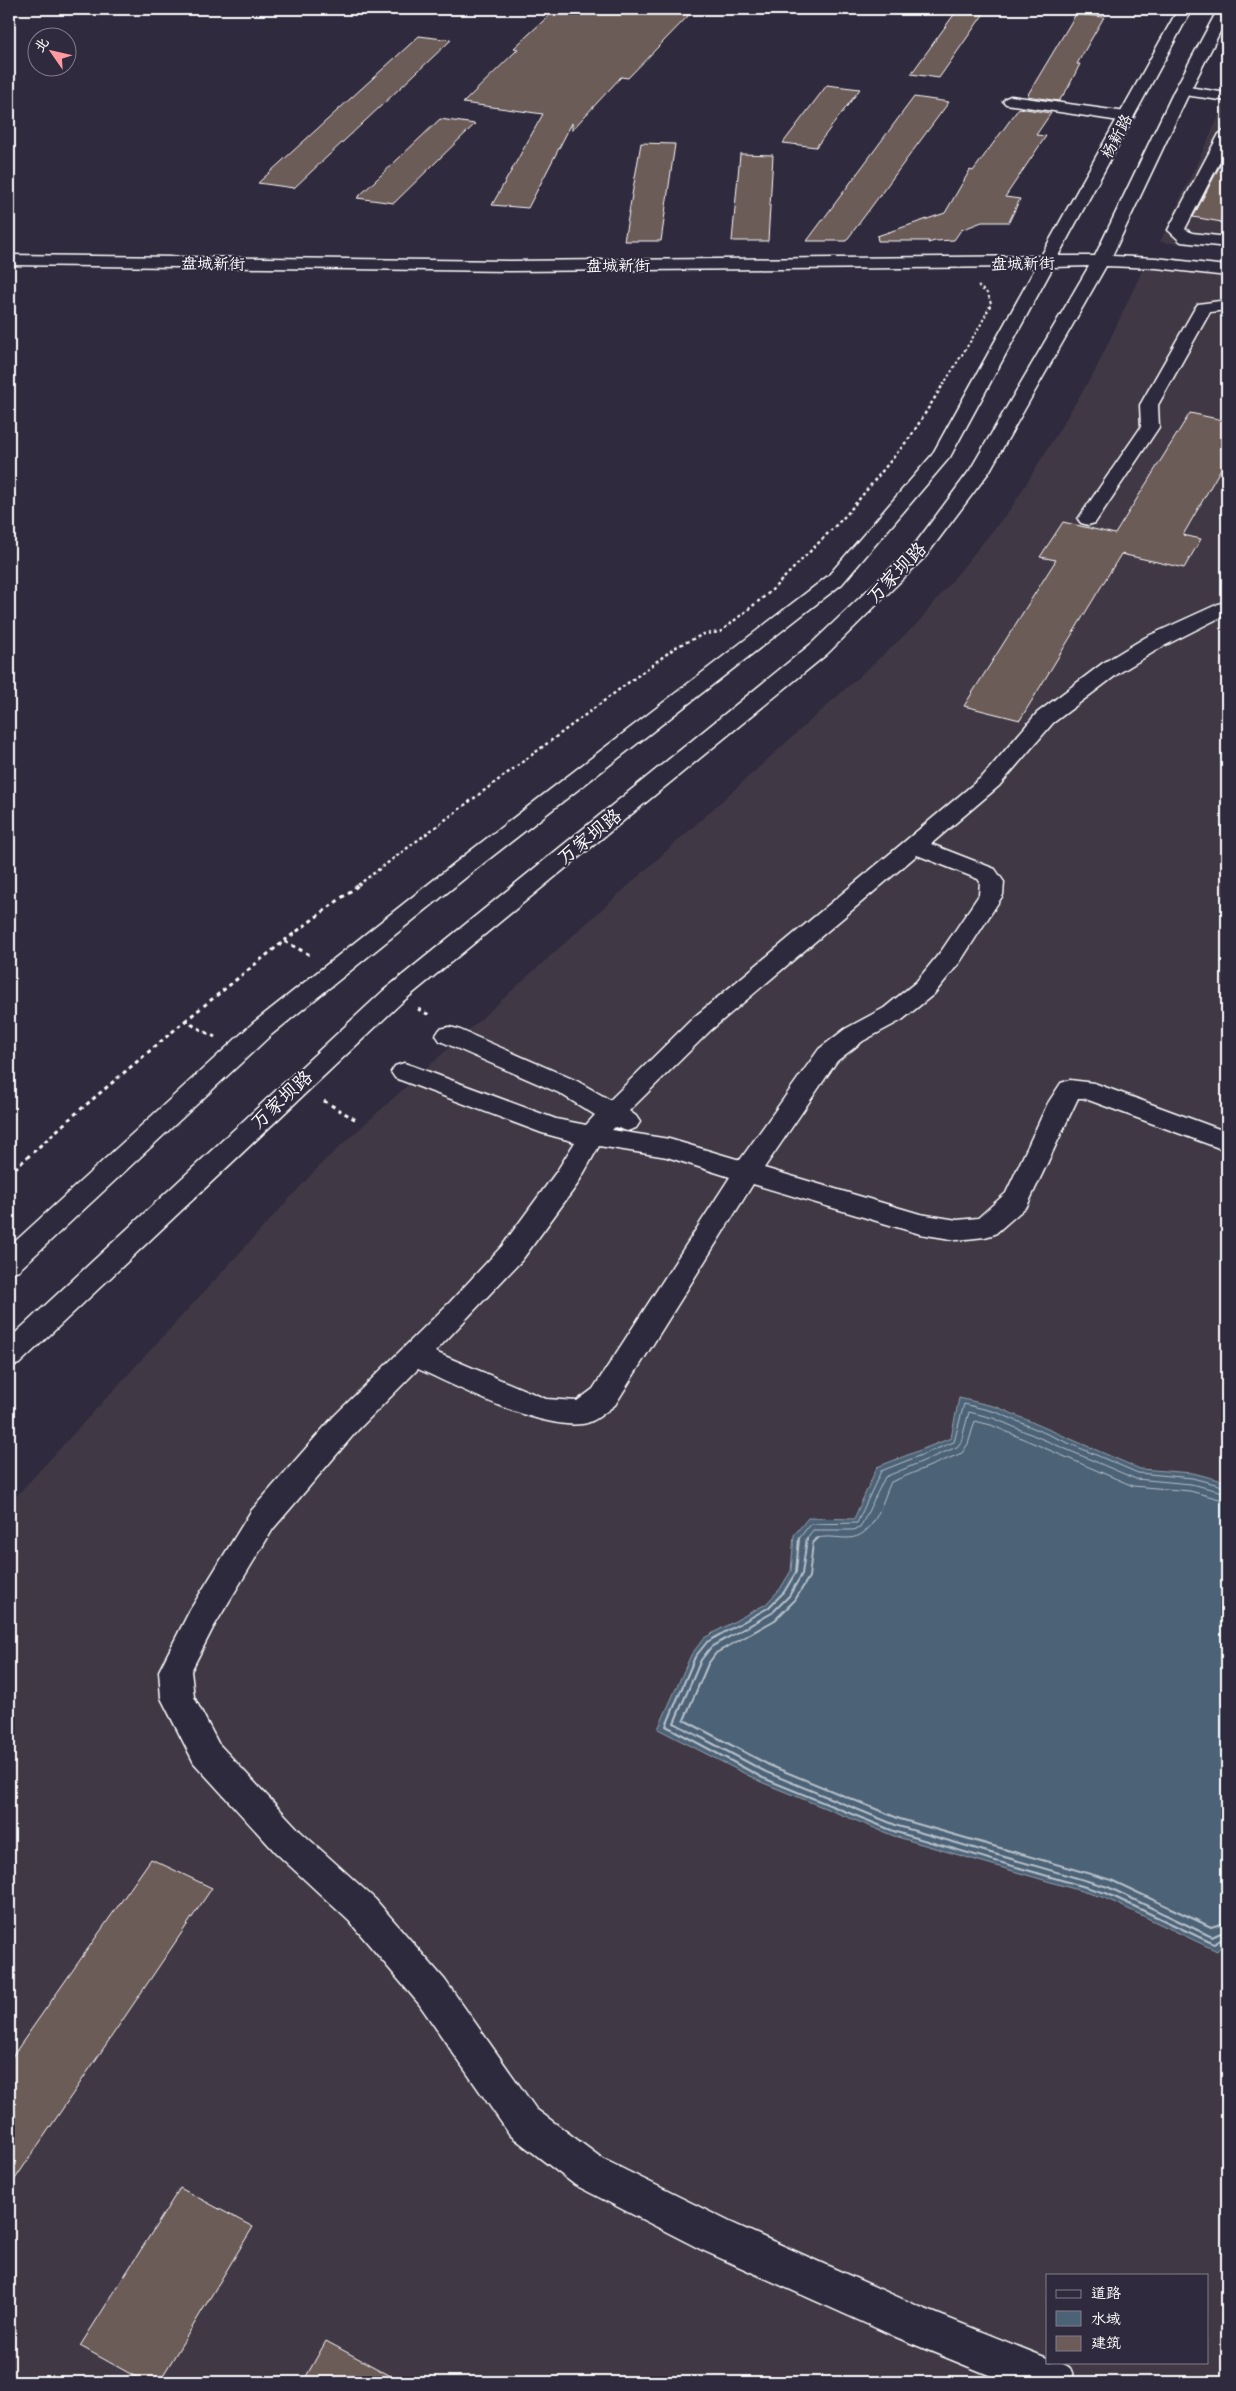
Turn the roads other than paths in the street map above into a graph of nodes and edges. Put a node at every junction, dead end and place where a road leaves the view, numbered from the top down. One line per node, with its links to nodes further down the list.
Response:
1 (1185, 9): 6 (main road, 杨新路)
2 (1225, 9): 3 (main road)
3 (1182, 91): 4 (main road); 10 (main road)
4 (1227, 97)
5 (1011, 101): 6 (main road)
6 (1126, 117): 11 (main road, 杨新路)
7 (1227, 134): 8 (main road)
8 (1227, 242)
9 (9, 260): 11 (main road, 盘城新街)
10 (1101, 261): 11 (main road, 盘城新街); 12 (main road, 盘城新街); 26 (main road, 万家坝路)
11 (1048, 263): 24 (main road, 万家坝路)
12 (1227, 271)
13 (1227, 305): 14 (main road)
14 (1088, 519)
15 (1227, 606): 16 (main road)
16 (915, 846): 19 (main road); 23 (main road)
17 (449, 1035): 19 (main road)
18 (404, 1072): 20 (main road)
19 (612, 1113): 20 (main road); 22 (main road)
20 (592, 1136): 22 (main road); 25 (main road)
21 (1227, 1142): 23 (main road)
22 (669, 1148): 23 (main road)
23 (746, 1173): 25 (main road)
24 (9, 1263)
25 (413, 1355): 27 (main road)
26 (9, 1356)
27 (1056, 2382)

